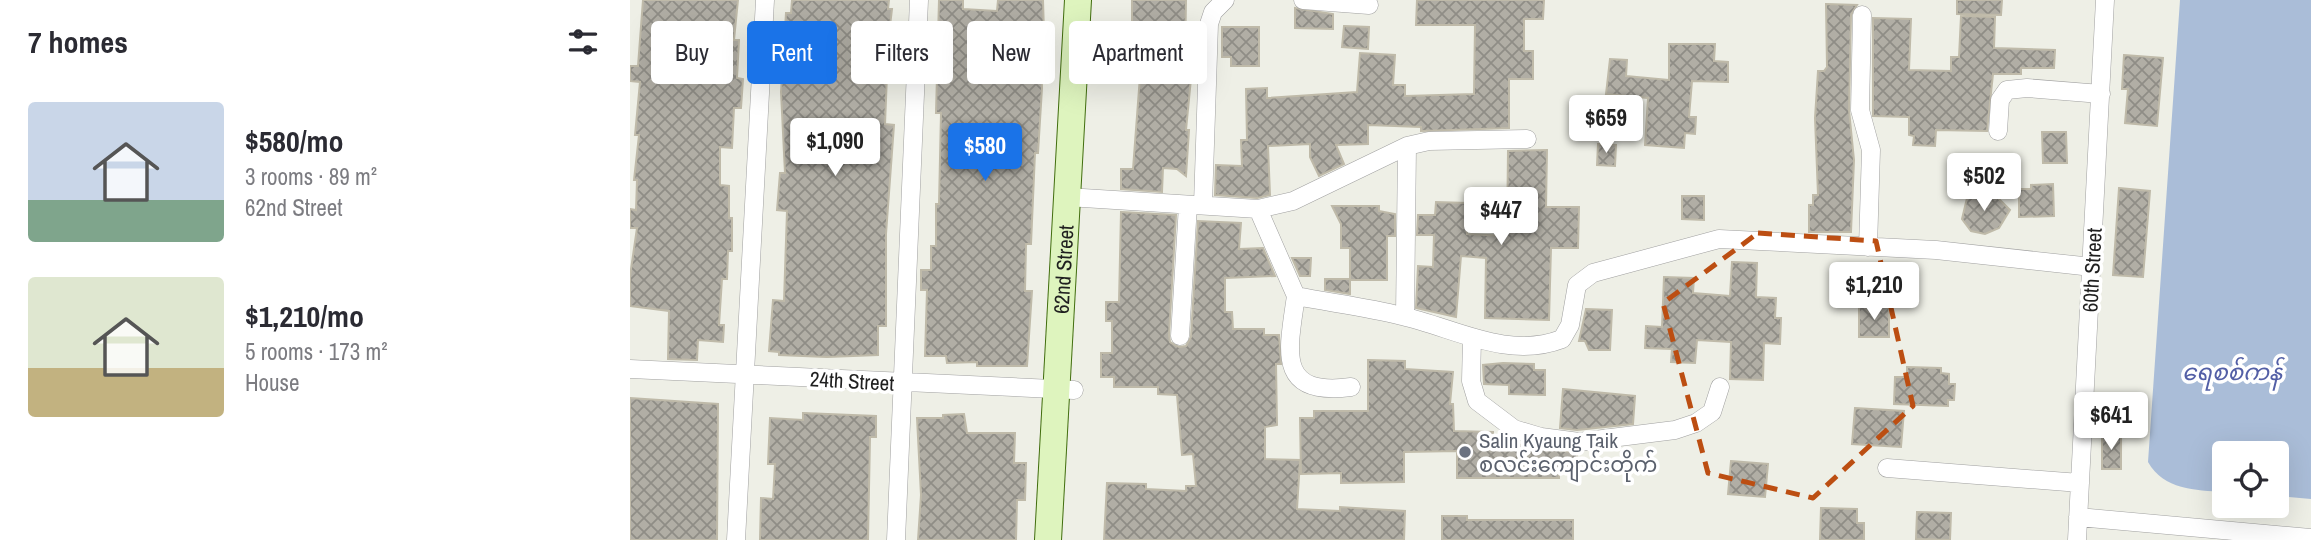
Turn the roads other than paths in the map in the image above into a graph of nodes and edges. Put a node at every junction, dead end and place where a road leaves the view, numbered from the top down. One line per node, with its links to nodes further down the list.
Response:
1 (765, 0): 24 (street)
2 (919, 0): 25 (street)
3 (1078, 0): 14 (main road, 62nd Street)
4 (1094, 0): 14 (main road, 62nd Street)
5 (1225, 0): 15 (street)
6 (1303, 0): 8 (street)
7 (2105, 0): 10 (street, 60th Street)
8 (1370, 5)
9 (1862, 15): 17 (street)
10 (2101, 94): 11 (street); 18 (street, 60th Street)
11 (1998, 131)
12 (1527, 139): 13 (street)
13 (1407, 146): 16 (street); 20 (street)
14 (1075, 197): 15 (street); 28 (main road, 62nd Street)
15 (1196, 204): 16 (street); 21 (street)
16 (1258, 209): 19 (street)
17 (1868, 247): 18 (street); 22 (street)
18 (2092, 267): 30 (street, 60th Street)
19 (1296, 296): 20 (street); 26 (street)
20 (1405, 316): 22 (street)
21 (1180, 336)
22 (1471, 354): 27 (street)
23 (630, 369): 24 (street, 24th Street)
24 (744, 375): 25 (street, 24th Street); 33 (street)
25 (904, 384): 28 (street, 24th Street); 34 (street)
26 (1351, 387)
27 (1720, 387)
28 (1065, 389): 35 (main road, 62nd Street); 36 (main road, 62nd Street)
29 (1887, 468): 30 (street)
30 (2080, 483): 31 (street, 60th Street)
31 (2078, 517): 32 (street); 37 (street, 60th Street)
32 (2311, 538)
33 (736, 540)
34 (896, 540)
35 (1048, 540)
36 (1067, 540)
37 (2077, 540)

